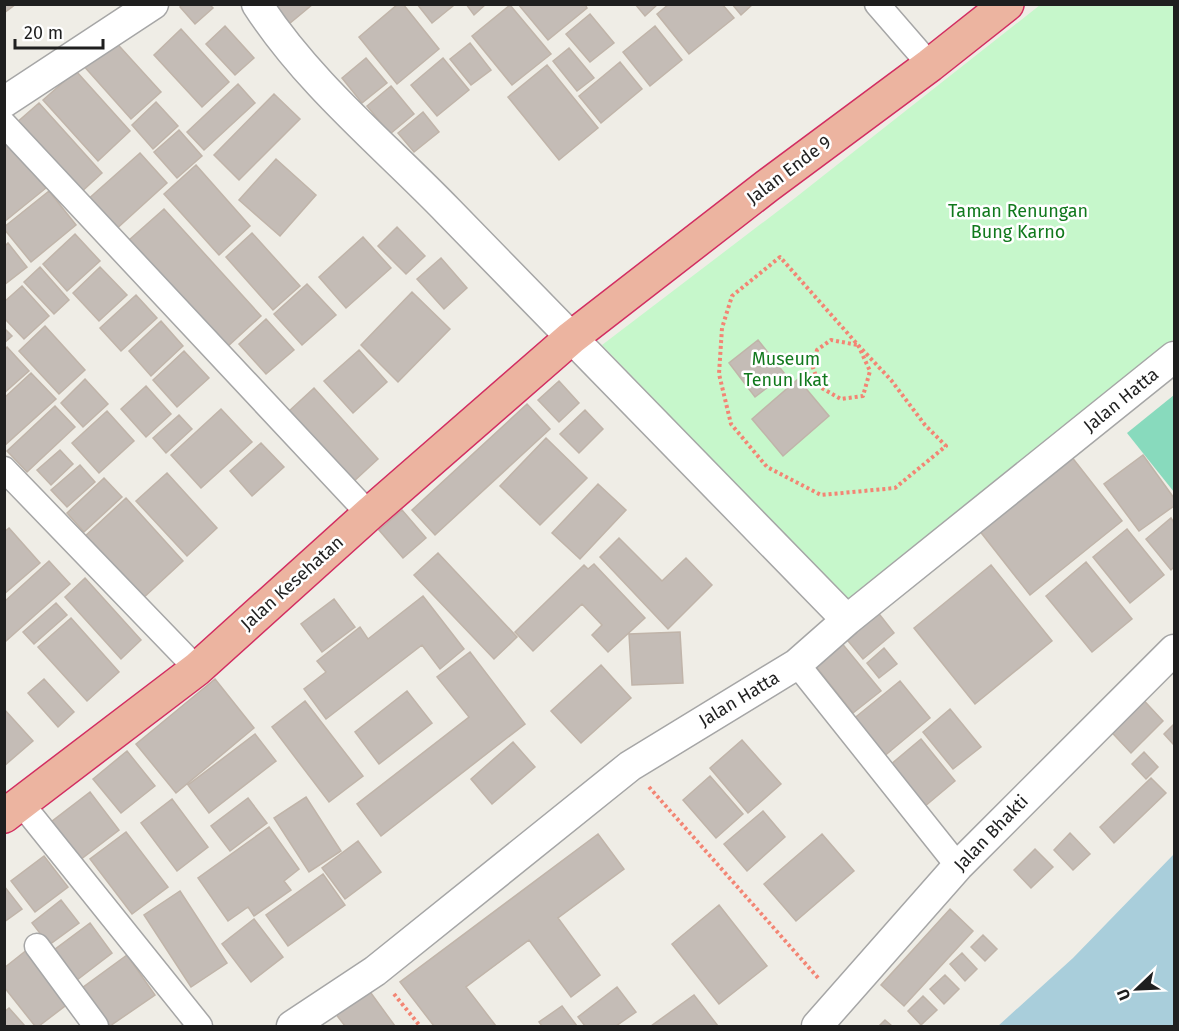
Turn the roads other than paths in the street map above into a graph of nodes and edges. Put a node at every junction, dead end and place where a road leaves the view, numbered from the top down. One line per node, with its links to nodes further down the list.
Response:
1 (153, 4): 6 (street)
2 (257, 4): 7 (street)
3 (877, 4): 5 (street)
4 (1007, 4): 5 (highway, Jalan Ende 9)
5 (930, 64): 7 (highway, Jalan Ende 9)
6 (6, 104): 10 (street)
7 (571, 338): 10 (highway, Jalan Kesehatan); 11 (street)
8 (1174, 357): 11 (street, Jalan Hatta)
9 (4, 468): 14 (street)
10 (369, 514): 14 (highway, Jalan Kesehatan)
11 (848, 620): 13 (street, Jalan Hatta)
12 (1174, 650): 16 (street, Jalan Bhakti)
13 (797, 664): 16 (street); 20 (street, Jalan Hatta)
14 (197, 669): 15 (highway, Jalan Kesehatan)
15 (13, 809): 19 (street)
16 (958, 866): 21 (street, Jalan Bhakti)
17 (37, 946): 18 (street)
18 (96, 1026)
19 (200, 1026)
20 (292, 1026)
21 (817, 1026)

